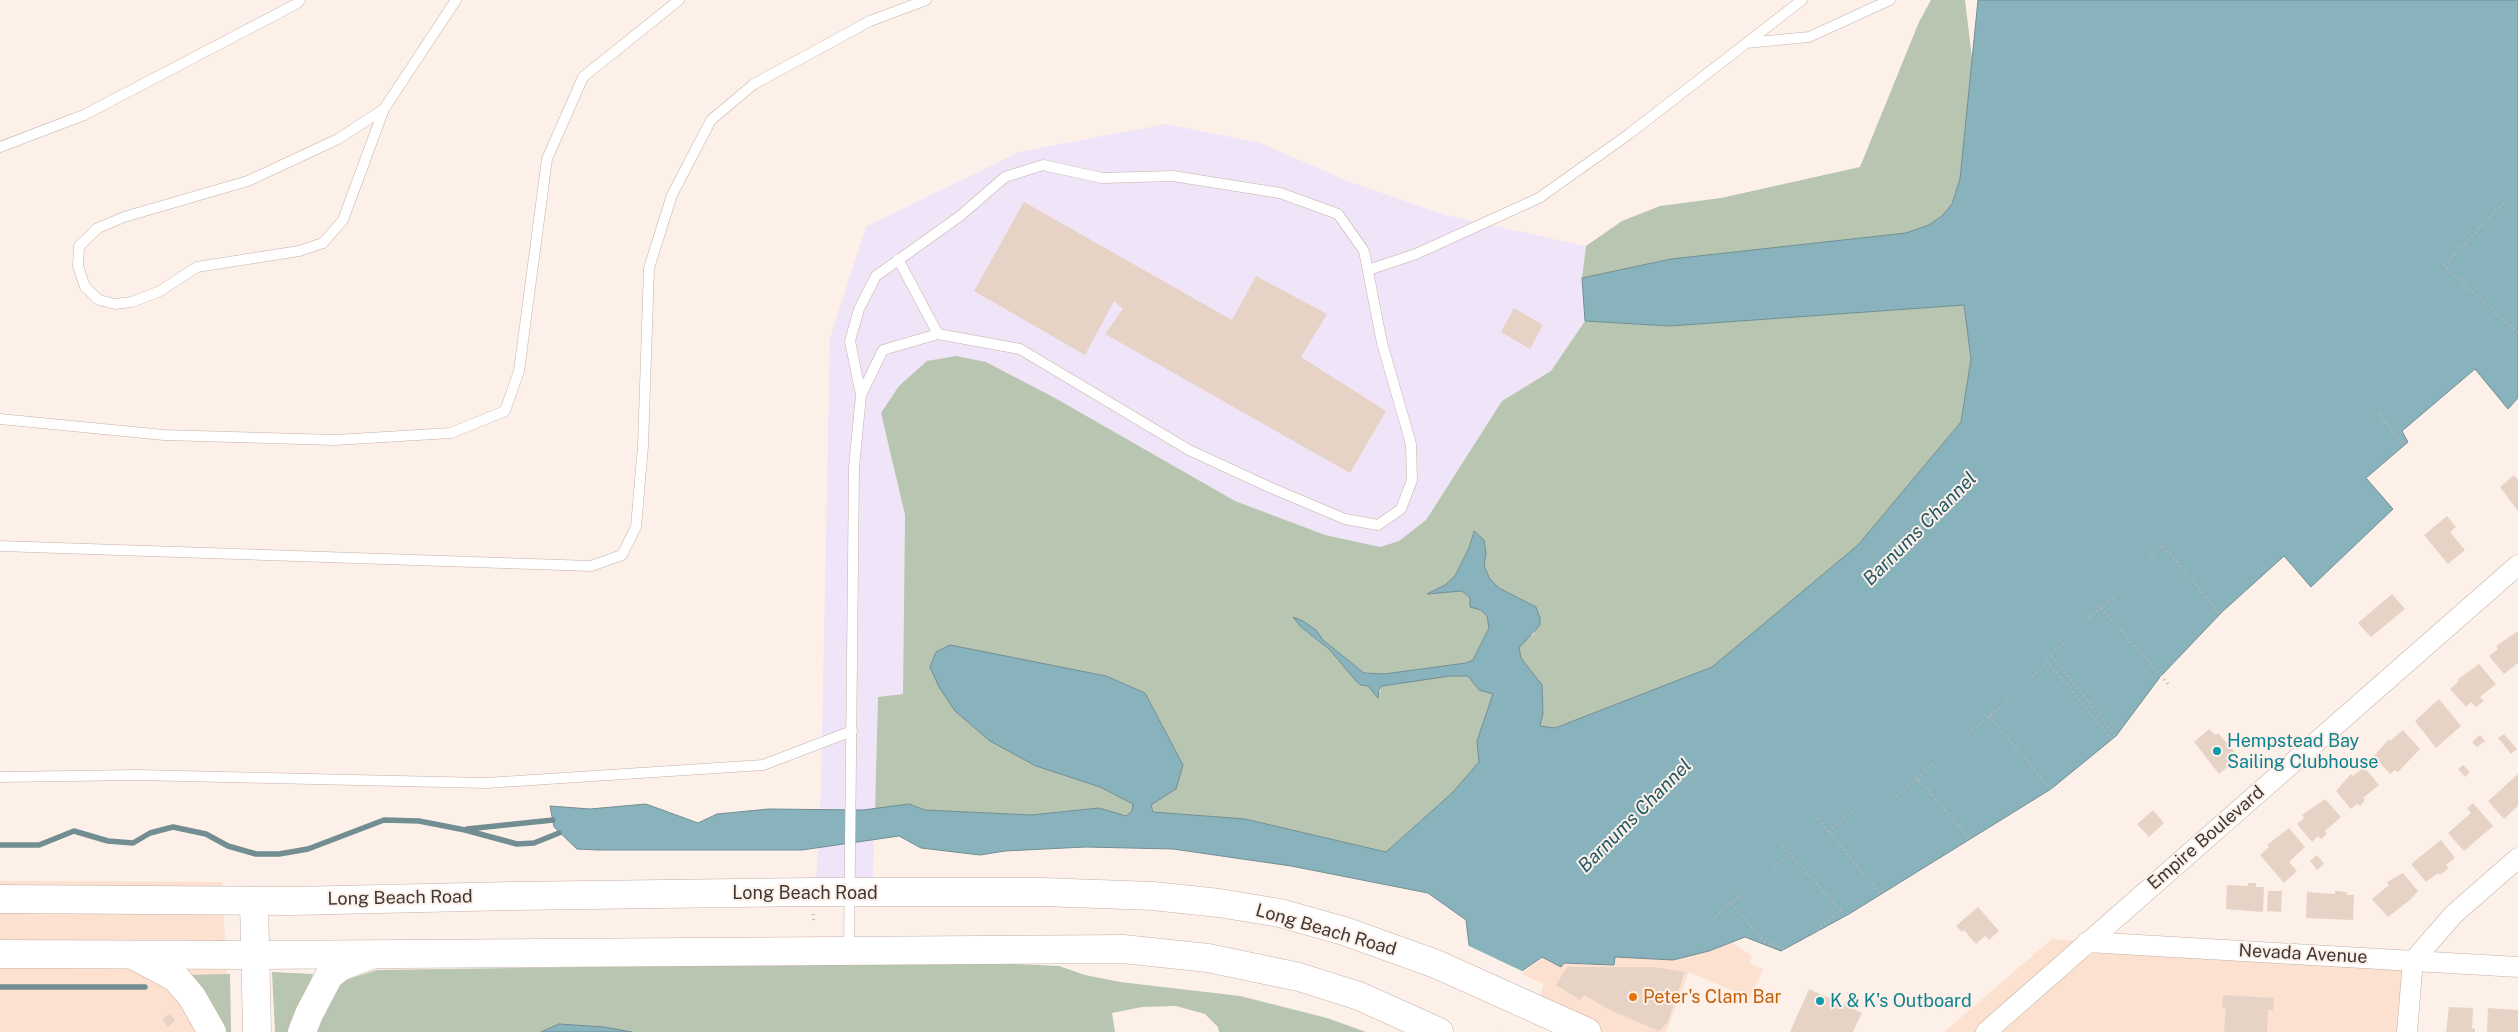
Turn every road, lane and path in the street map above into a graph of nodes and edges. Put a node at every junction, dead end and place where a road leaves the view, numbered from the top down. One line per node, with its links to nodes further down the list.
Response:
1 (300, 0): 9 (lane)
2 (456, 0): 8 (lane)
3 (679, 0): 17 (lane)
4 (926, 0): 19 (lane)
5 (1802, 0): 7 (lane)
6 (1890, 0): 7 (lane)
7 (1745, 43): 12 (lane)
8 (384, 110): 8 (lane)
9 (0, 147)
10 (2503, 203): 13 (path)
11 (898, 259): 12 (lane); 14 (lane); 15 (lane)
12 (1368, 270): 14 (lane)
13 (2518, 333)
14 (938, 334): 15 (lane)
15 (861, 395): 31 (lane)
16 (2379, 414): 18 (path)
17 (0, 419)
18 (2404, 445)
19 (0, 546)
20 (2150, 558): 24 (path)
21 (2518, 565): 56 (street, Empire Boulevard)
22 (2113, 598): 23 (path)
23 (2101, 608): 25 (path); 28 (path)
24 (2220, 614)
25 (2089, 618)
26 (2067, 640): 33 (path)
27 (2029, 680): 34 (path)
28 (2170, 686)
29 (2010, 699): 30 (path)
30 (1989, 716): 32 (path); 38 (path)
31 (852, 731): 36 (lane); 49 (lane)
32 (1968, 734)
33 (2116, 736)
34 (2112, 739)
35 (1936, 762): 37 (path)
36 (0, 777)
37 (1917, 778): 39 (path); 43 (path)
38 (2051, 788)
39 (1896, 796)
40 (1854, 809): 42 (path)
41 (1818, 819): 42 (path)
42 (1829, 832): 50 (path)
43 (1970, 839)
44 (1783, 846): 45 (path)
45 (1789, 853): 47 (path); 55 (path)
46 (2518, 858): 63 (street)
47 (1775, 866)
48 (1745, 891): 53 (path)
49 (849, 892): 52 (main road, Long Beach Road); 58 (lane); 69 (main road, Long Beach Road)
50 (1881, 894)
51 (0, 899): 52 (main road, Long Beach Road)
52 (254, 901): 62 (main road)
53 (1731, 904): 54 (path); 57 (path)
54 (1715, 917)
55 (1814, 933)
56 (2087, 942): 63 (street, Nevada Avenue); 70 (street, Empire Boulevard)
57 (1786, 949)
58 (850, 950): 59 (main road); 68 (main road)
59 (378, 953): 62 (main road); 67 (main road)
60 (0, 954): 61 (main road)
61 (133, 955): 62 (main road); 65 (main road)
62 (256, 955): 66 (main road)
63 (2414, 961): 64 (street, Nevada Avenue); 71 (street)
64 (2518, 967)
65 (212, 1032)
66 (257, 1032)
67 (302, 1032)
68 (1440, 1032)
69 (1587, 1032)
70 (1986, 1032)
71 (2407, 1032)

